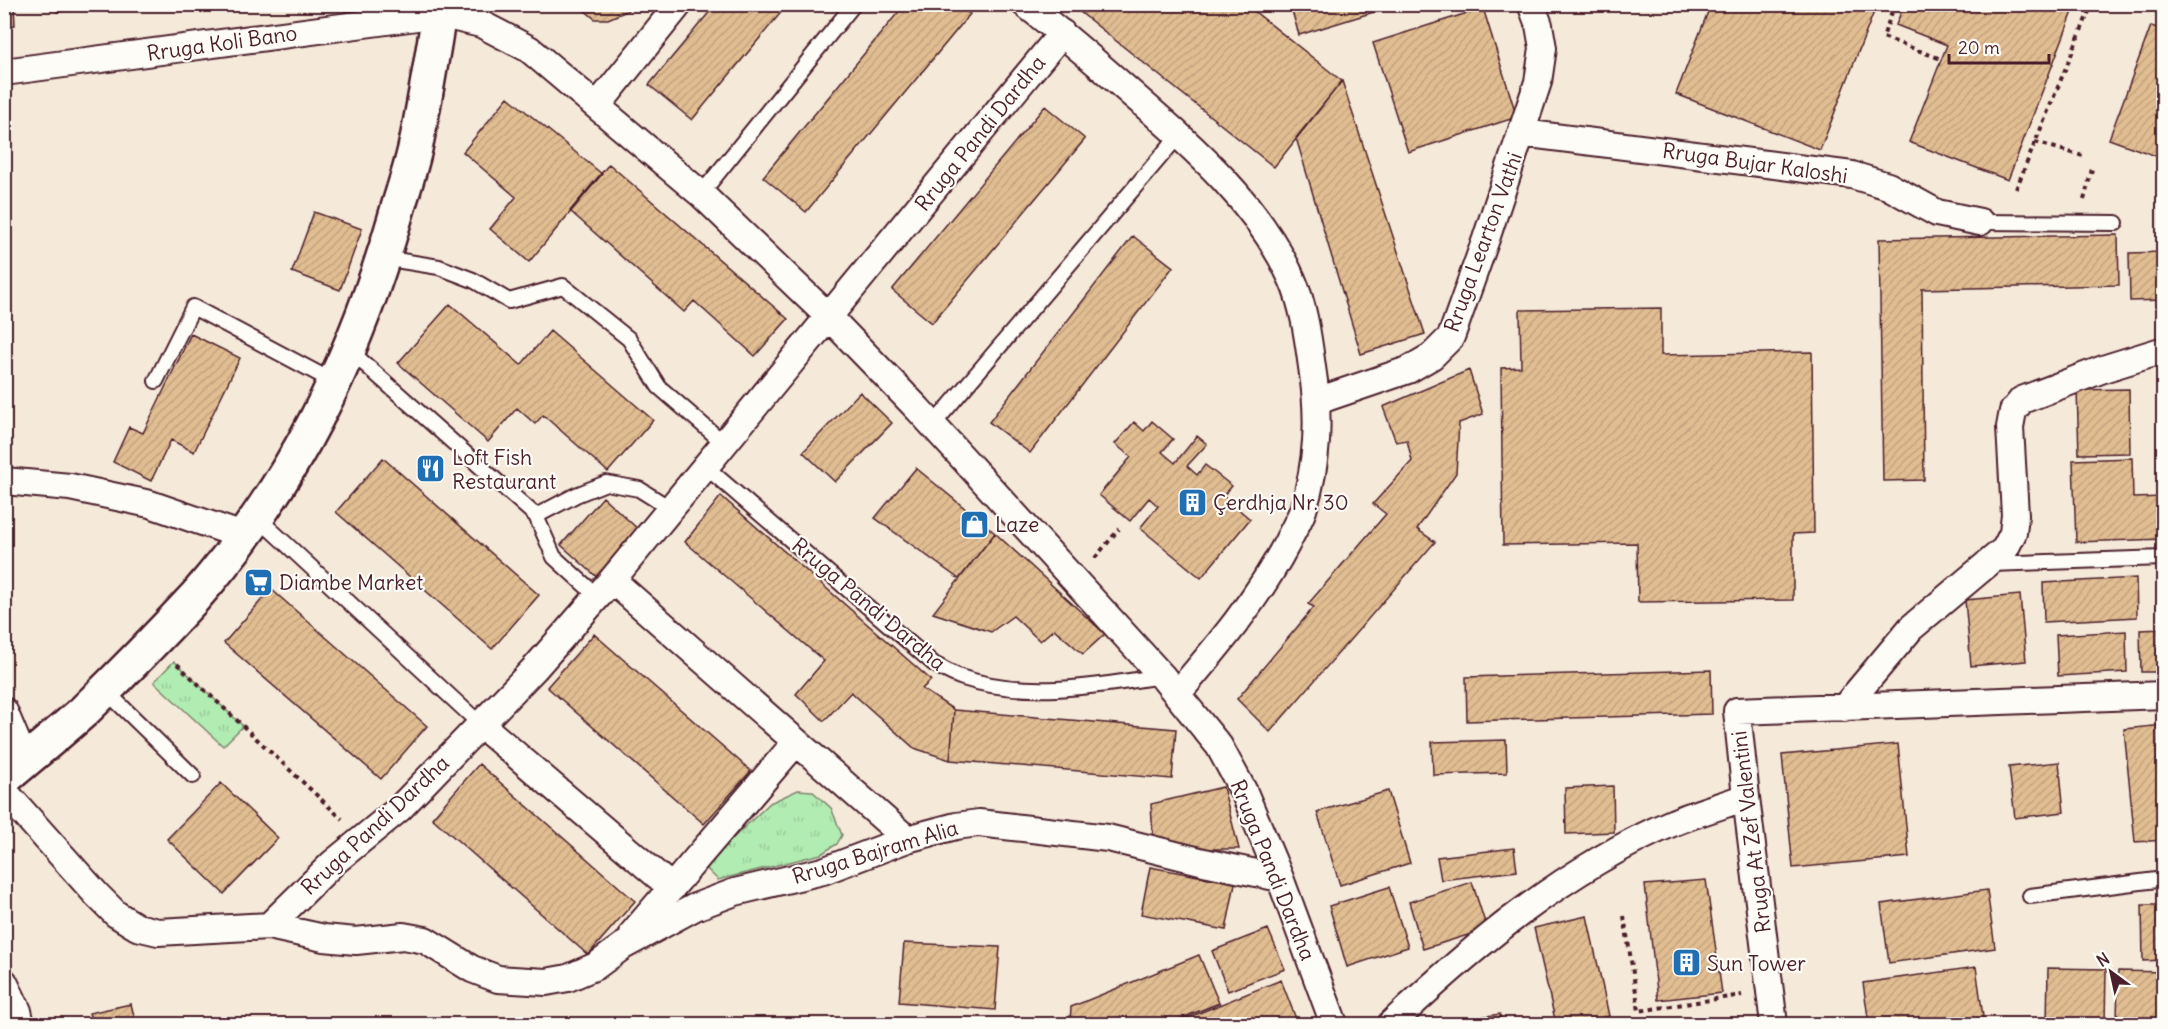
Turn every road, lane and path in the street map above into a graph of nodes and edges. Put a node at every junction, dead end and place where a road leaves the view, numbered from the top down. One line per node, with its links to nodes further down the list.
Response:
1 (679, 4): 11 (street)
2 (854, 4): 18 (lane)
3 (1025, 4): 8 (street)
4 (1531, 4): 12 (street, Rruga Learton Vathi)
5 (1895, 4): 9 (path)
6 (2092, 4): 14 (path)
7 (439, 9): 10 (street, Rruga Koli Bano); 11 (street, Rruga Pandi Dardha); 22 (street)
8 (1062, 33): 13 (street); 23 (street, Rruga Pandi Dardha)
9 (1941, 59)
10 (4, 72)
11 (598, 105): 18 (street, Rruga Pandi Dardha)
12 (1522, 133): 20 (street, Rruga Bujar Kaloshi); 28 (street, Rruga Learton Vathi)
13 (1179, 135): 28 (street); 29 (lane)
14 (2035, 142): 15 (path); 17 (path)
15 (2083, 156)
16 (2092, 169): 19 (path)
17 (2016, 189)
18 (701, 194): 23 (street, Rruga Pandi Dardha)
19 (2084, 196)
20 (1980, 222): 21 (lane)
21 (2116, 223)
22 (383, 258): 24 (street); 30 (lane)
23 (829, 317): 29 (street, Rruga Pandi Dardha); 30 (street, Rruga Pandi Dardha)
24 (349, 350): 27 (street); 34 (lane)
25 (2163, 351): 38 (street)
26 (156, 381): 27 (lane)
27 (335, 383): 35 (street)
28 (1317, 401): 42 (street)
29 (933, 425): 39 (street, Rruga Pandi Dardha)
30 (725, 444): 31 (street, Rruga Pandi Dardha)
31 (706, 467): 33 (street, Rruga Pandi Dardha); 42 (lane, Rruga Pandi Dardha)
32 (4, 481): 35 (street)
33 (671, 509): 34 (lane); 40 (street, Rruga Pandi Dardha)
34 (536, 516): 40 (lane)
35 (250, 526): 41 (street); 47 (lane)
36 (1119, 529): 39 (path)
37 (2163, 558): 38 (lane)
38 (1990, 564): 45 (street)
39 (1076, 582): 42 (street, Rruga Pandi Dardha)
40 (605, 589): 47 (street, Rruga Pandi Dardha); 48 (street)
41 (153, 641): 43 (street); 53 (path)
42 (1170, 684): 55 (street, Rruga Pandi Dardha)
43 (105, 690): 49 (street); 50 (lane)
44 (2163, 696): 45 (street, Rruga At Zef Valentini)
45 (1844, 708): 52 (street, Rruga At Zef Valentini)
46 (4, 711): 49 (street)
47 (480, 724): 53 (street, Rruga Pandi Dardha); 57 (street)
48 (796, 742): 54 (street); 57 (street, Rruga Bajram Alia)
49 (15, 770)
50 (193, 776)
51 (4, 790): 60 (street, Rruga Bajram Alia)
52 (1746, 798): 63 (street, Rruga At Zef Valentini); 66 (street)
53 (363, 839): 60 (street, Rruga Pandi Dardha)
54 (907, 839): 55 (street, Rruga Bajram Alia); 61 (street, Rruga Bajram Alia)
55 (1280, 878): 65 (street, Rruga Pandi Dardha)
56 (2163, 879): 58 (lane)
57 (672, 888): 61 (street, Rruga Bajram Alia)
58 (2030, 897)
59 (1624, 916): 63 (path)
60 (268, 926): 61 (street, Rruga Bajram Alia)
61 (622, 946)
62 (4, 982): 64 (street)
63 (1770, 991): 67 (street, Rruga At Zef Valentini)
64 (21, 1024)
65 (1334, 1024)
66 (1390, 1024)
67 (1774, 1024)

